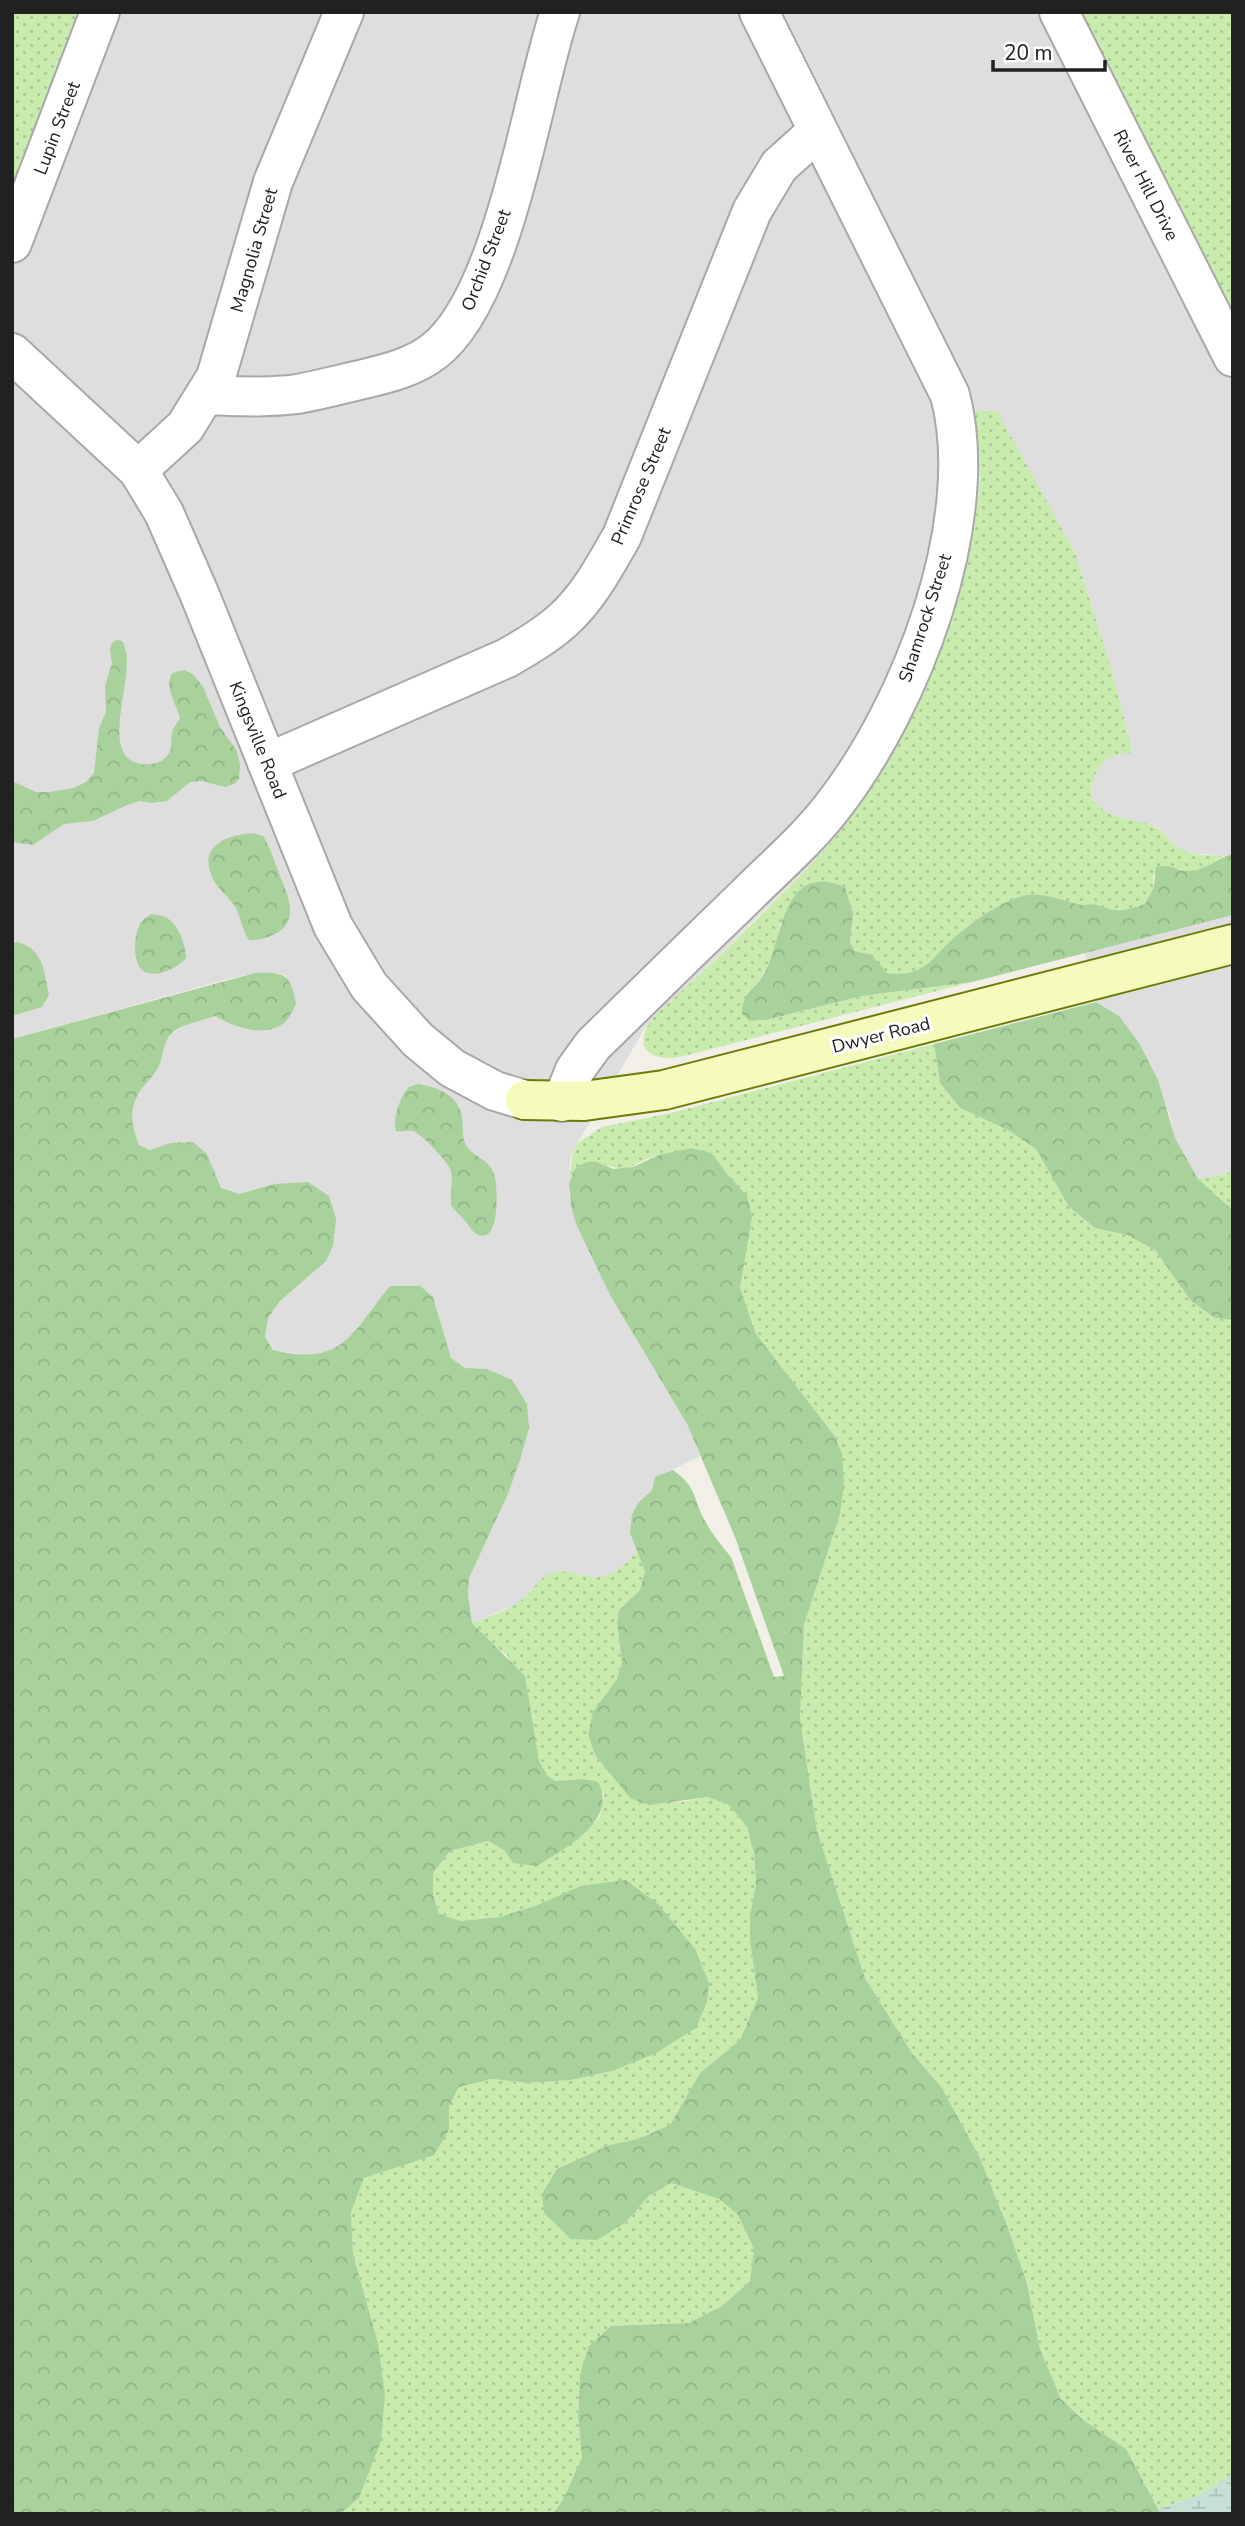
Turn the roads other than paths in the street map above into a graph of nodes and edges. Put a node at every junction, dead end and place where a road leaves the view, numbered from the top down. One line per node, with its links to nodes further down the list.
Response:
1 (100, 12): 7 (street, Lupin Street)
2 (344, 12): 10 (street, Magnolia Street)
3 (560, 12): 10 (street, Orchid Street)
4 (759, 12): 6 (street, Shamrock Street)
5 (1059, 12): 9 (street, River Hill Drive)
6 (818, 131): 12 (street, Primrose Street); 14 (street, Shamrock Street)
7 (12, 243)
8 (12, 353): 11 (street, Kingsville Road)
9 (1233, 357)
10 (206, 395): 11 (street, Magnolia Street)
11 (138, 470): 12 (street, Kingsville Road)
12 (267, 763): 14 (street, Kingsville Road)
13 (1233, 944): 14 (street, Dwyer Road)
14 (543, 1101)

